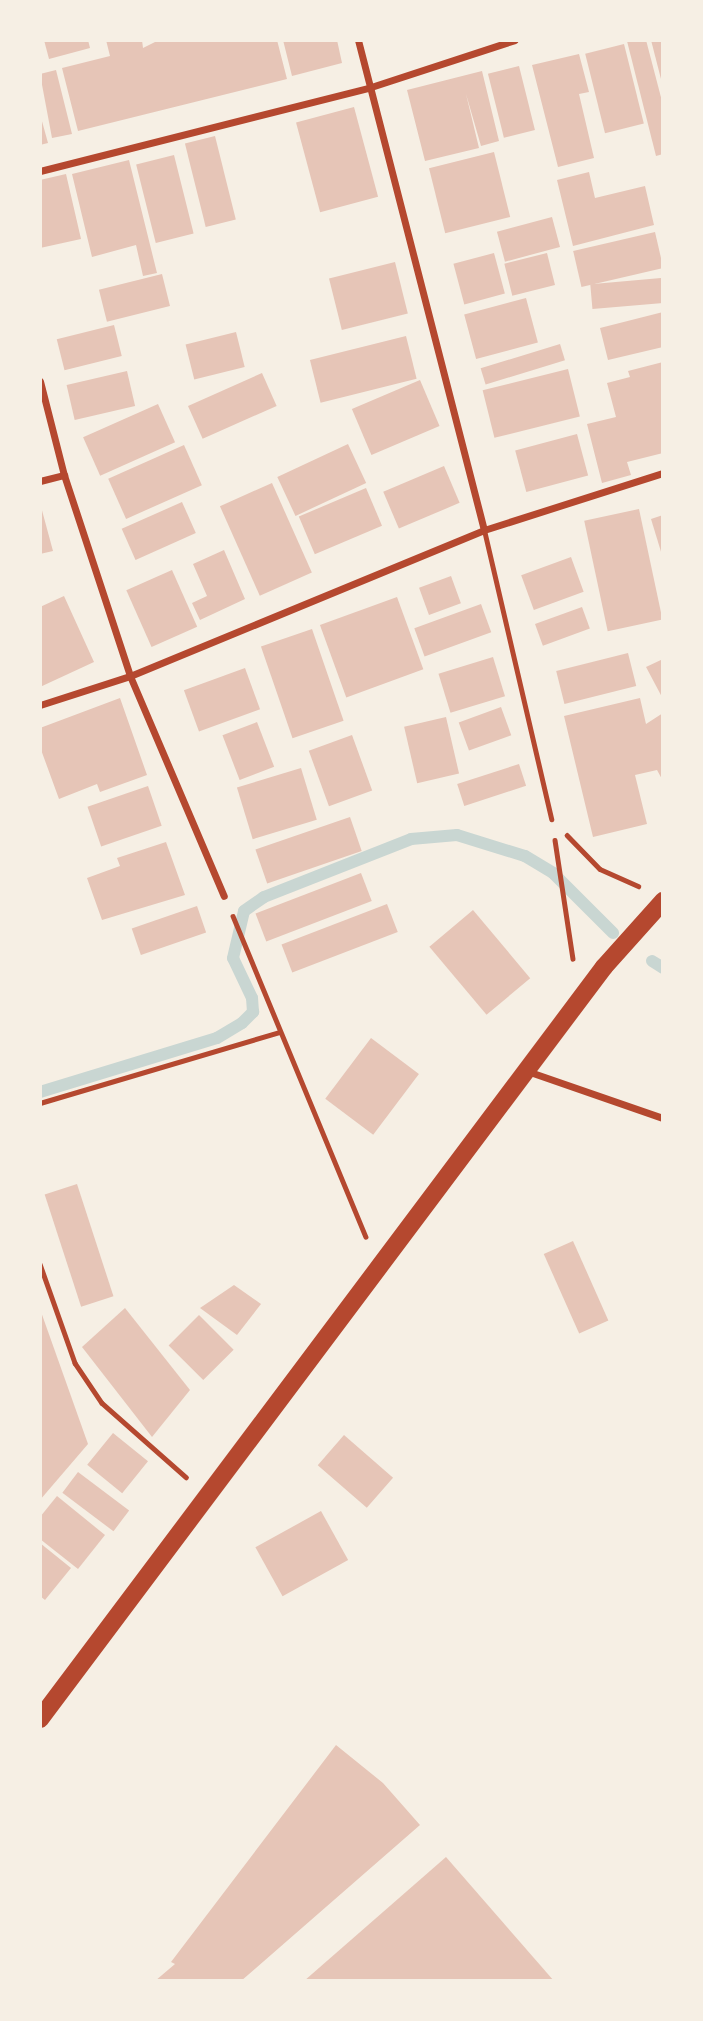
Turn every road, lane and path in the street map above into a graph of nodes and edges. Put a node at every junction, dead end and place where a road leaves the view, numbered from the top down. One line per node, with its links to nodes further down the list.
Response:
1 (358, 40): 3 (street)
2 (515, 40): 3 (street)
3 (370, 87): 4 (street); 9 (street)
4 (40, 171)
5 (40, 381): 7 (street)
6 (663, 473): 9 (street)
7 (64, 475): 8 (street); 10 (street)
8 (40, 481)
9 (484, 530): 10 (street); 12 (lane)
10 (130, 676): 11 (street); 14 (street)
11 (40, 705)
12 (551, 819): 15 (path)
13 (559, 862): 16 (path)
14 (224, 896)
15 (657, 896): 19 (main road)
16 (567, 905)
17 (242, 938): 18 (path)
18 (279, 1032): 20 (path); 23 (path)
19 (526, 1071): 21 (street); 23 (main road)
20 (40, 1103)
21 (663, 1118)
22 (40, 1264): 24 (path)
23 (379, 1268): 24 (main road)
24 (209, 1494): 25 (main road)
25 (40, 1719)

